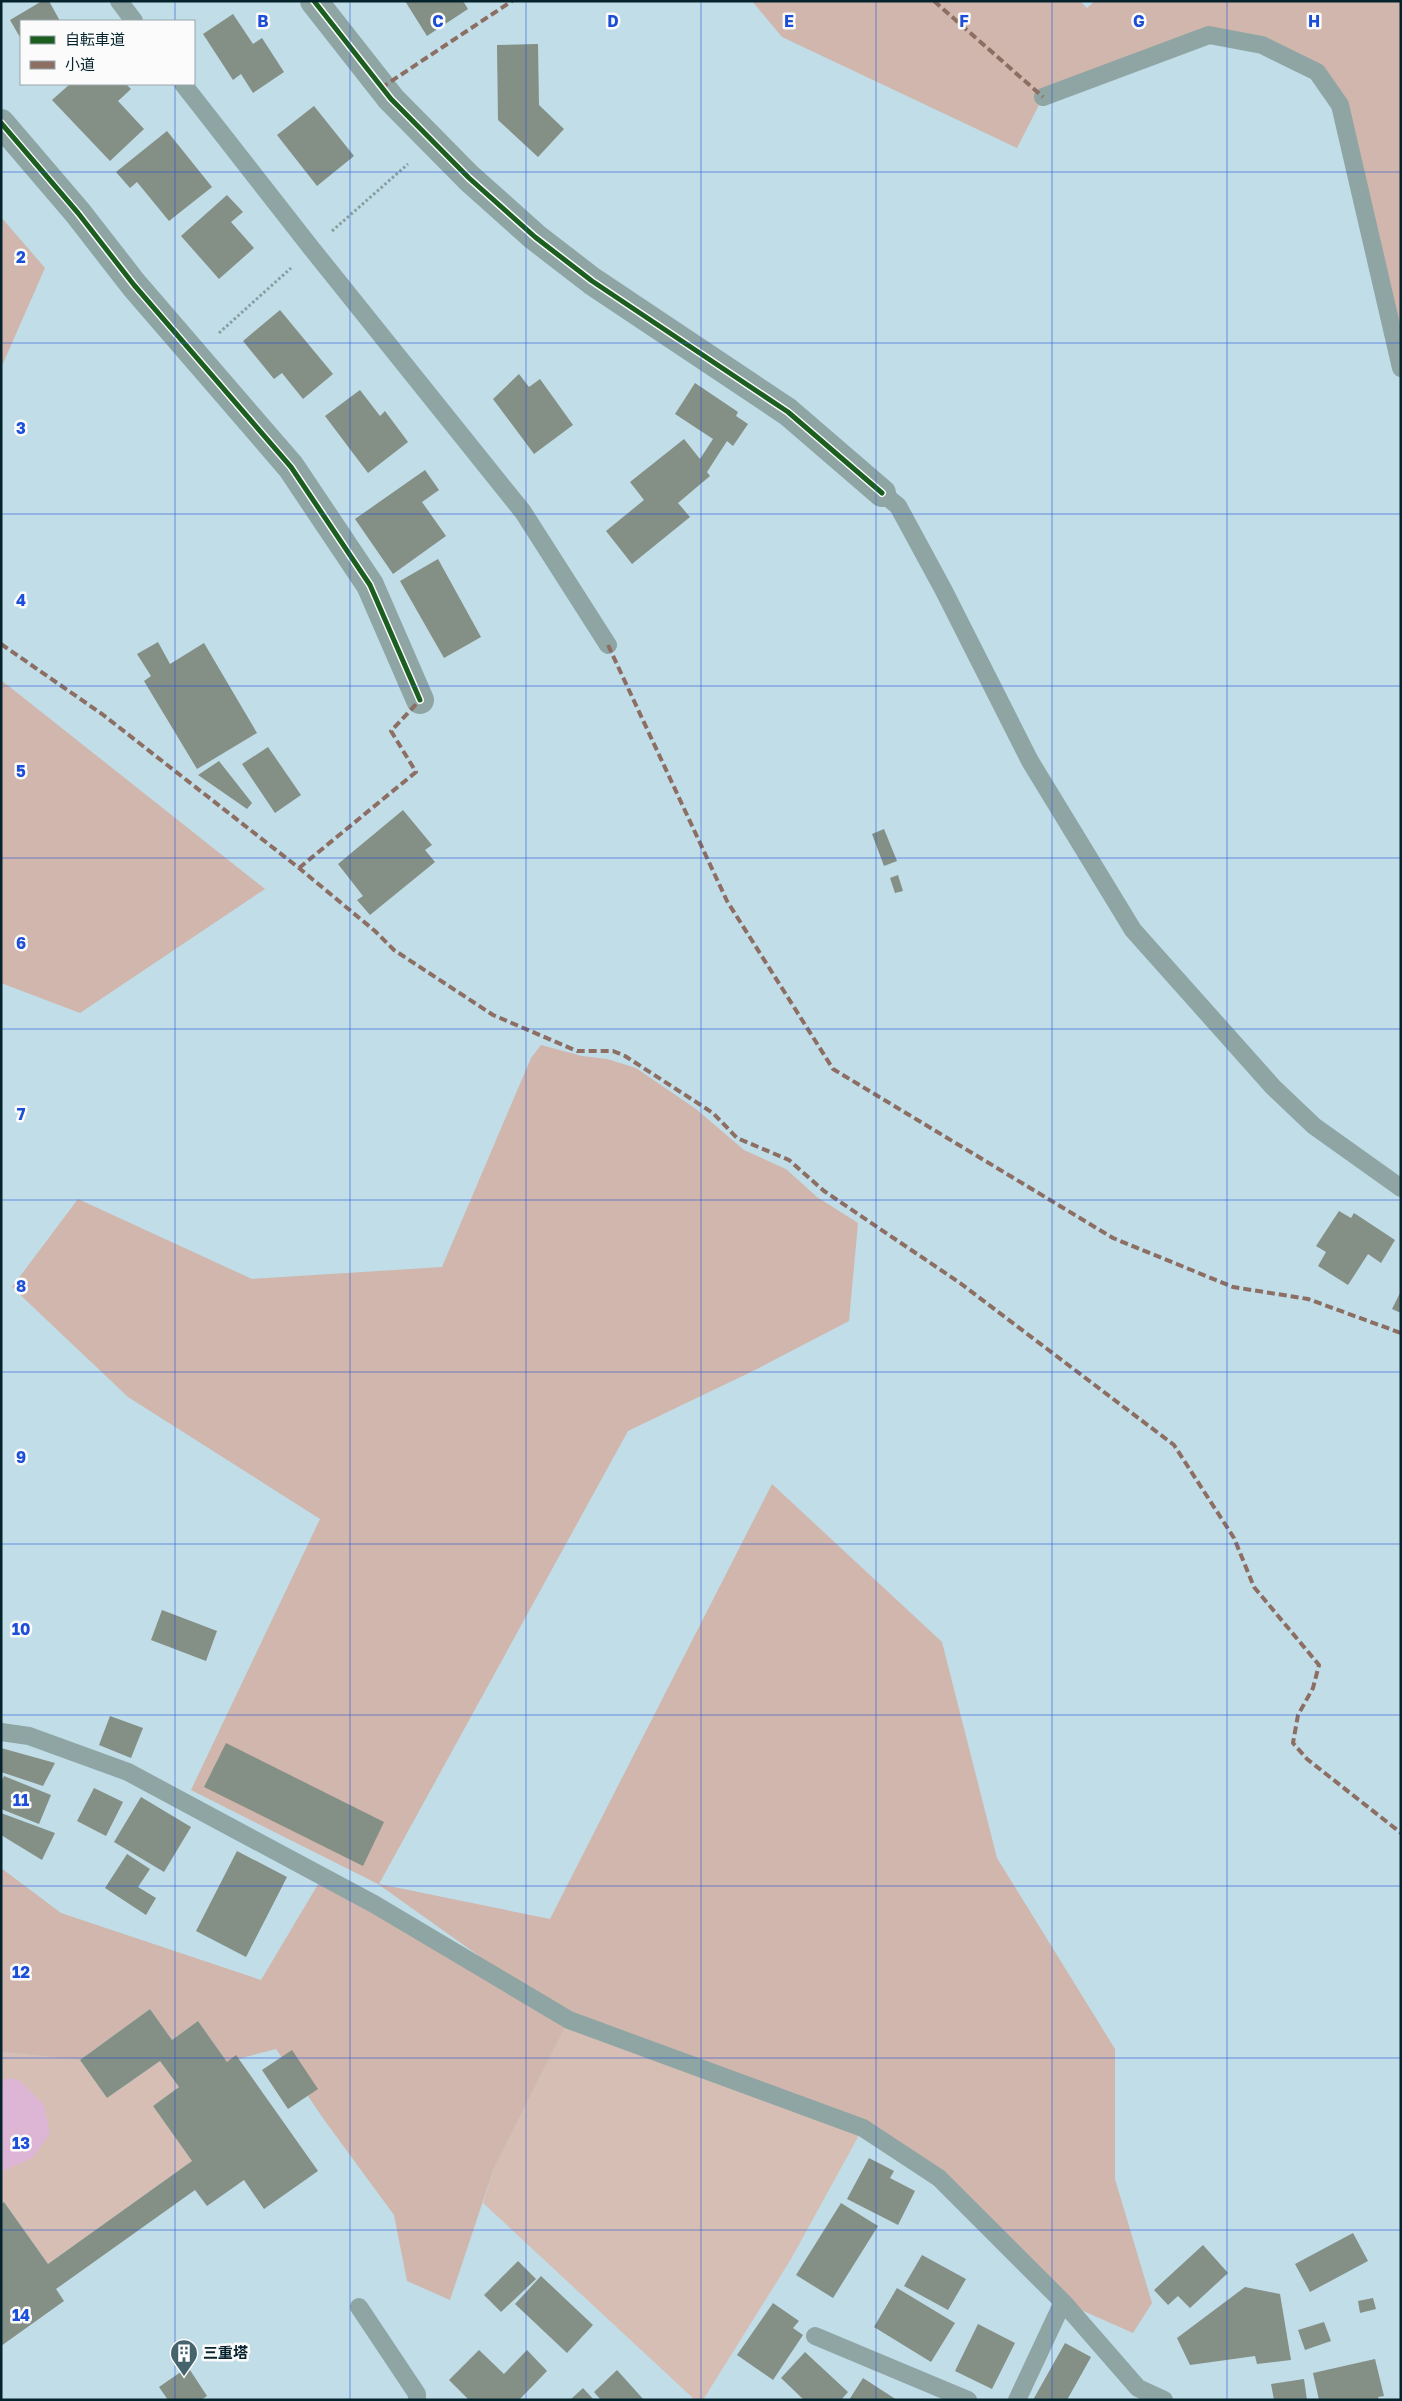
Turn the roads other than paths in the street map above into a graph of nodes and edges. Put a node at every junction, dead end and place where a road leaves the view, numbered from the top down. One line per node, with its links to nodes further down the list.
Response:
1 (118, 1): 3 (lane)
2 (314, 1): 8 (street)
3 (133, 20)
4 (184, 85): 9 (lane)
5 (1043, 97): 7 (lane)
6 (1, 123): 10 (street)
7 (1401, 368)
8 (882, 493): 11 (lane)
9 (608, 645)
10 (420, 700)
11 (1401, 1188)
12 (1, 1732): 13 (lane)
13 (1063, 2302): 18 (lane); 19 (lane)
14 (359, 2307): 16 (lane)
15 (815, 2336): 17 (lane)
16 (417, 2400)
17 (968, 2400)
18 (1017, 2400)
19 (1164, 2400)

